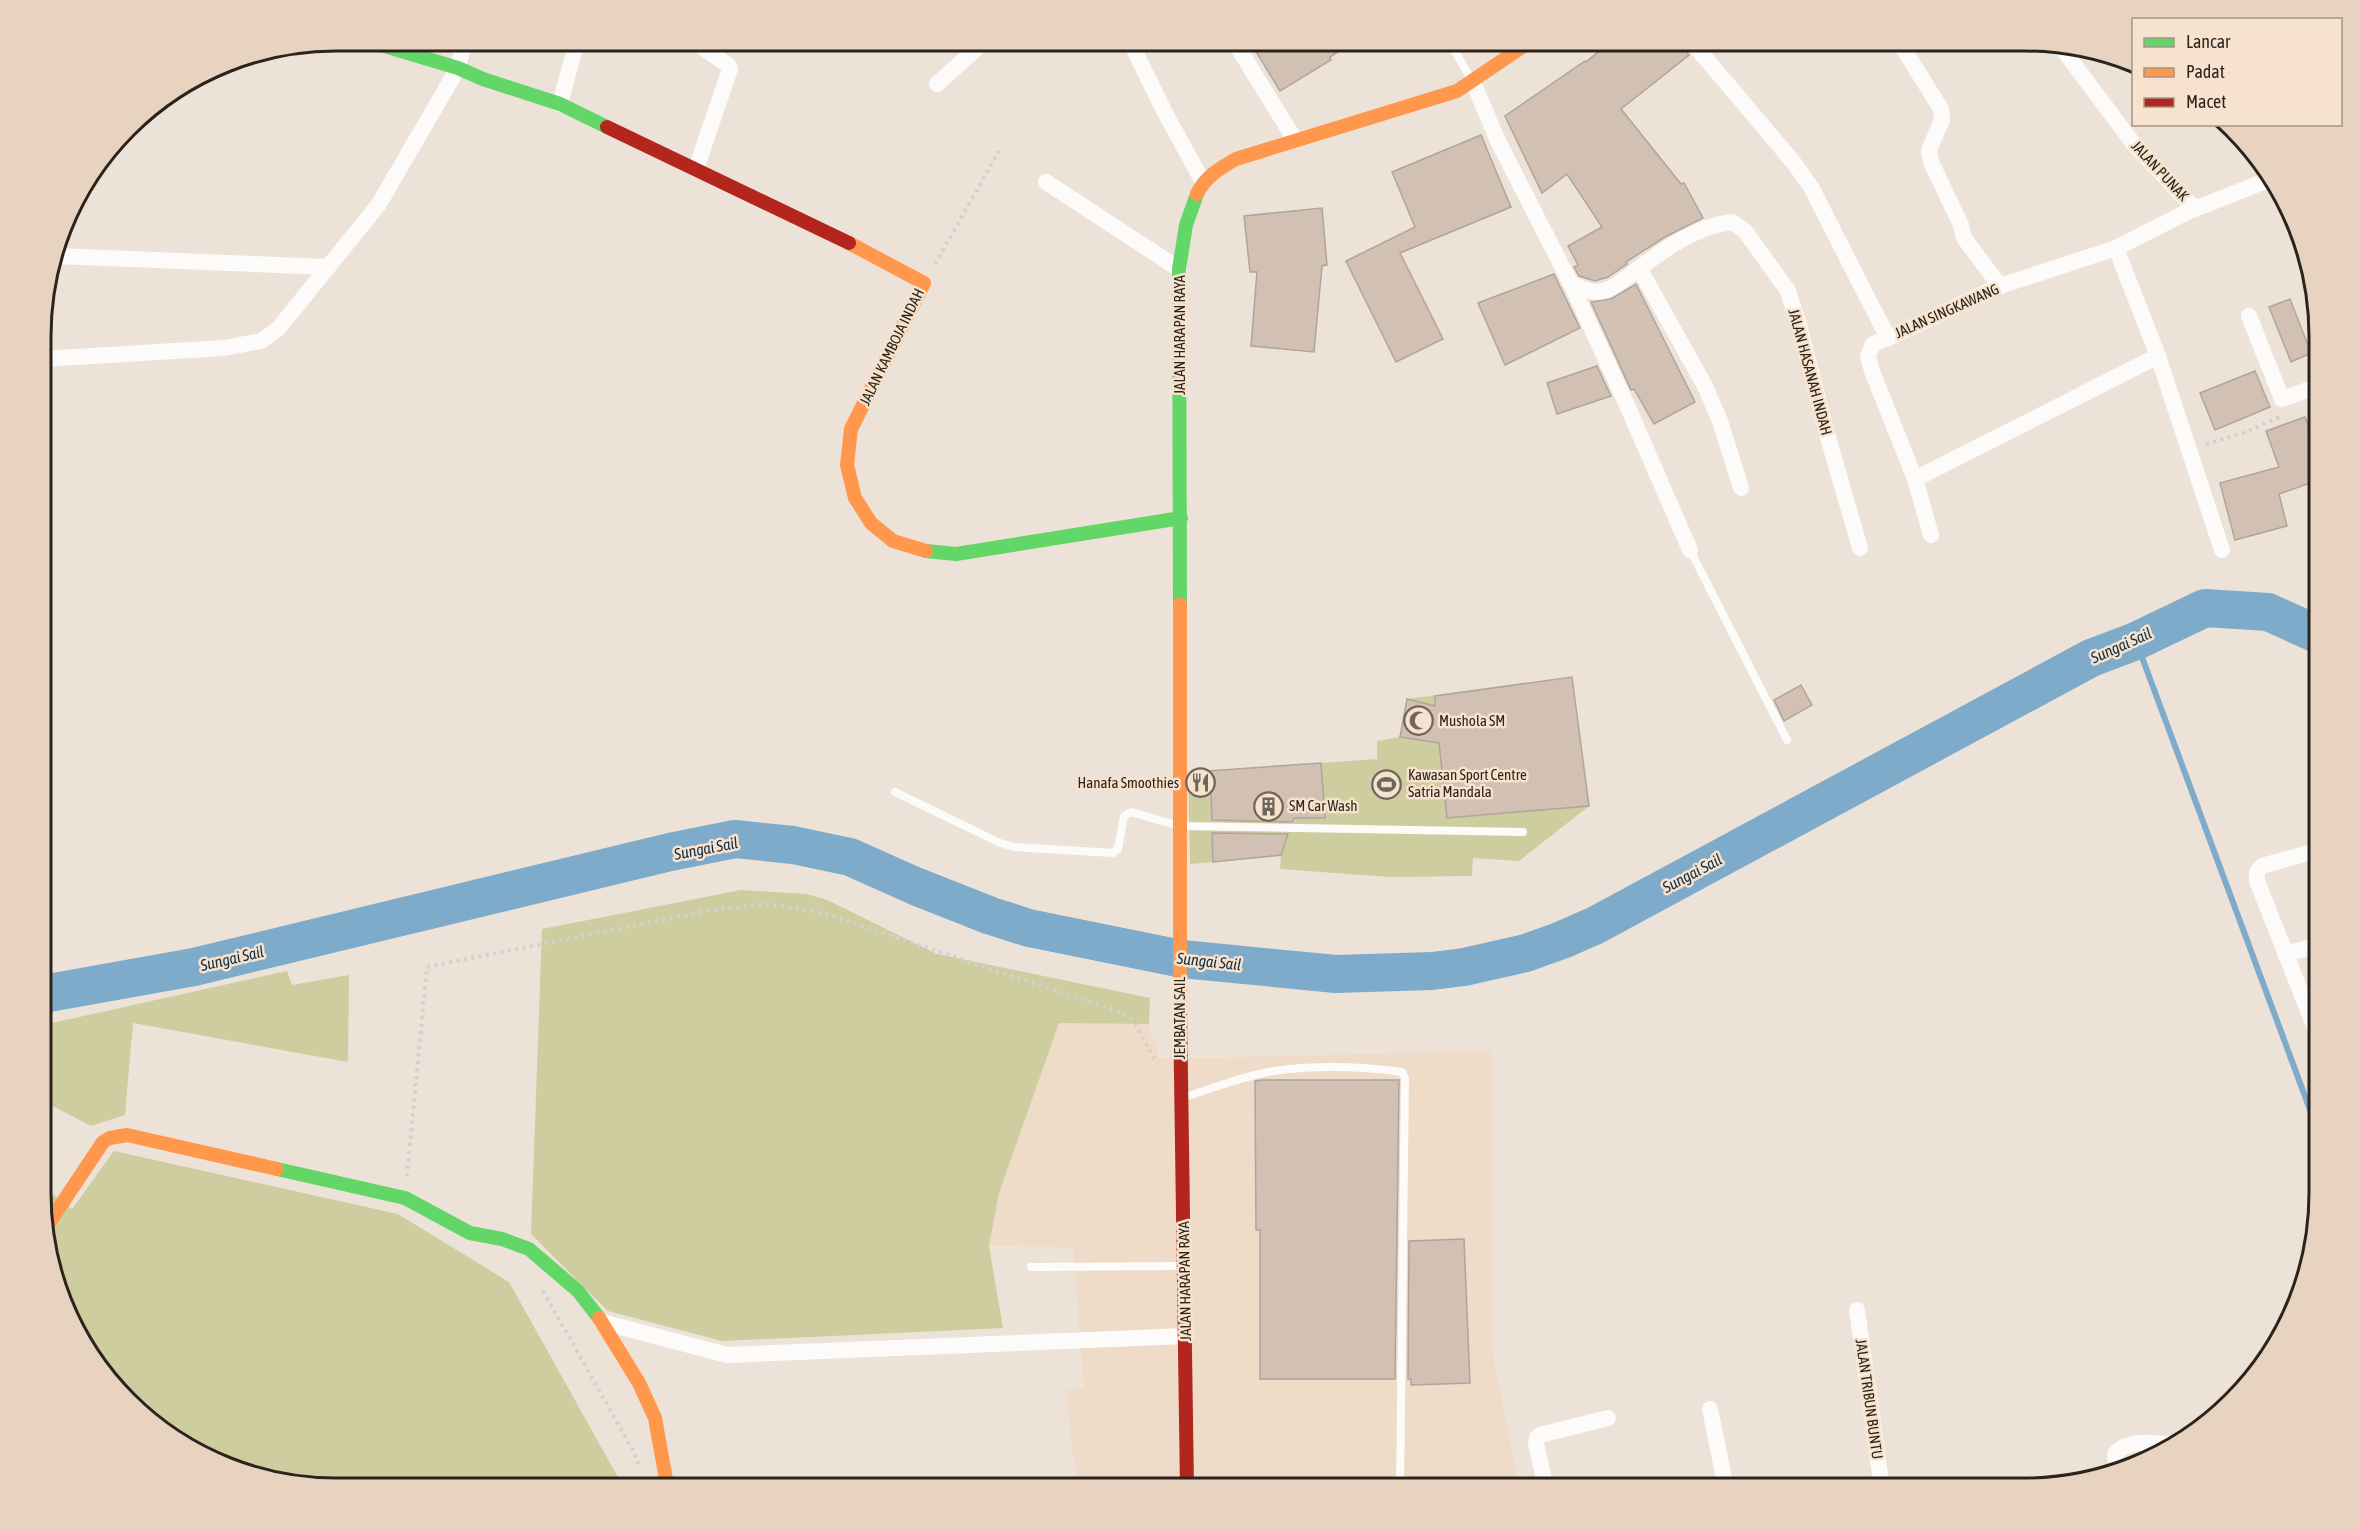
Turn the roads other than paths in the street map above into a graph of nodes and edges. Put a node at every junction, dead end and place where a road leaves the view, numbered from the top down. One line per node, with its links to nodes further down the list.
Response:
1 (401, 51): 13 (street, JALAN KAMBOJA INDAH)
2 (462, 51): 13 (street)
3 (574, 51): 16 (street)
4 (708, 51): 18 (street)
5 (973, 51): 15 (street)
6 (1135, 51): 20 (street)
7 (1241, 51): 17 (street)
8 (1455, 51): 14 (lane)
9 (1515, 51): 14 (street, JALAN HARAPAN RAYA)
10 (1700, 51): 31 (street, JALAN SINGKAWANG)
11 (1905, 51): 29 (street)
12 (2066, 54): 22 (street, JALAN PUNAK)
13 (458, 68): 16 (street, JALAN KAMBOJA INDAH); 25 (street)
14 (1473, 82): 17 (street, JALAN HARAPAN RAYA); 28 (street)
15 (937, 84)
16 (560, 104): 18 (street, JALAN KAMBOJA INDAH)
17 (1295, 140): 20 (street, JALAN HARAPAN RAYA)
18 (696, 169): 37 (street, JALAN KAMBOJA INDAH)
19 (1046, 182): 27 (street)
20 (1203, 182): 27 (street, JALAN HARAPAN RAYA)
21 (2263, 182): 22 (street, JALAN SINGKAWANG)
22 (2195, 209): 23 (street, JALAN SINGKAWANG)
23 (2116, 248): 29 (street, JALAN SINGKAWANG); 32 (street)
24 (63, 256): 25 (street)
25 (327, 267): 33 (street)
26 (1639, 268): 28 (street, JALAN HASANAH INDAH); 36 (street); 39 (street, JALAN HASANAH INDAH)
27 (1179, 269): 37 (street, JALAN HARAPAN RAYA)
28 (1571, 285): 40 (street)
29 (2000, 286): 31 (street, JALAN SINGKAWANG)
30 (2249, 316): 34 (street)
31 (1888, 338): 35 (street)
32 (2157, 356): 35 (street); 41 (street)
33 (51, 359)
34 (2309, 390)
35 (1915, 479): 38 (street)
36 (1741, 488)
37 (1181, 518): 44 (street, JALAN HARAPAN RAYA)
38 (1931, 535)
39 (1860, 548)
40 (1690, 550): 42 (lane)
41 (2222, 550)
42 (1787, 740)
43 (896, 792): 44 (lane)
44 (1179, 826): 45 (lane); 46 (street, JALAN HARAPAN RAYA)
45 (1523, 832)
46 (1179, 853): 51 (street, JEMBATAN SAIL)
47 (2309, 853): 49 (street)
48 (2309, 948): 49 (street)
49 (2285, 954): 50 (street)
50 (2309, 1013)
51 (1180, 1074): 52 (street, JALAN HARAPAN RAYA)
52 (1181, 1098): 54 (street, JALAN HARAPAN RAYA); 65 (lane)
53 (52, 1219): 57 (street)
54 (1184, 1266): 55 (lane); 58 (street, JALAN HARAPAN RAYA)
55 (1031, 1267)
56 (1857, 1310): 68 (street, JALAN TRIBUN BUNTU)
57 (602, 1322): 58 (street); 63 (street)
58 (1186, 1336): 64 (street, JALAN HARAPAN RAYA)
59 (1710, 1409): 67 (street)
60 (1608, 1418): 66 (street)
61 (2158, 1444): 62 (street)
62 (2116, 1463)
63 (666, 1478)
64 (1187, 1478)
65 (1400, 1478)
66 (1544, 1478)
67 (1724, 1478)
68 (1881, 1478)

